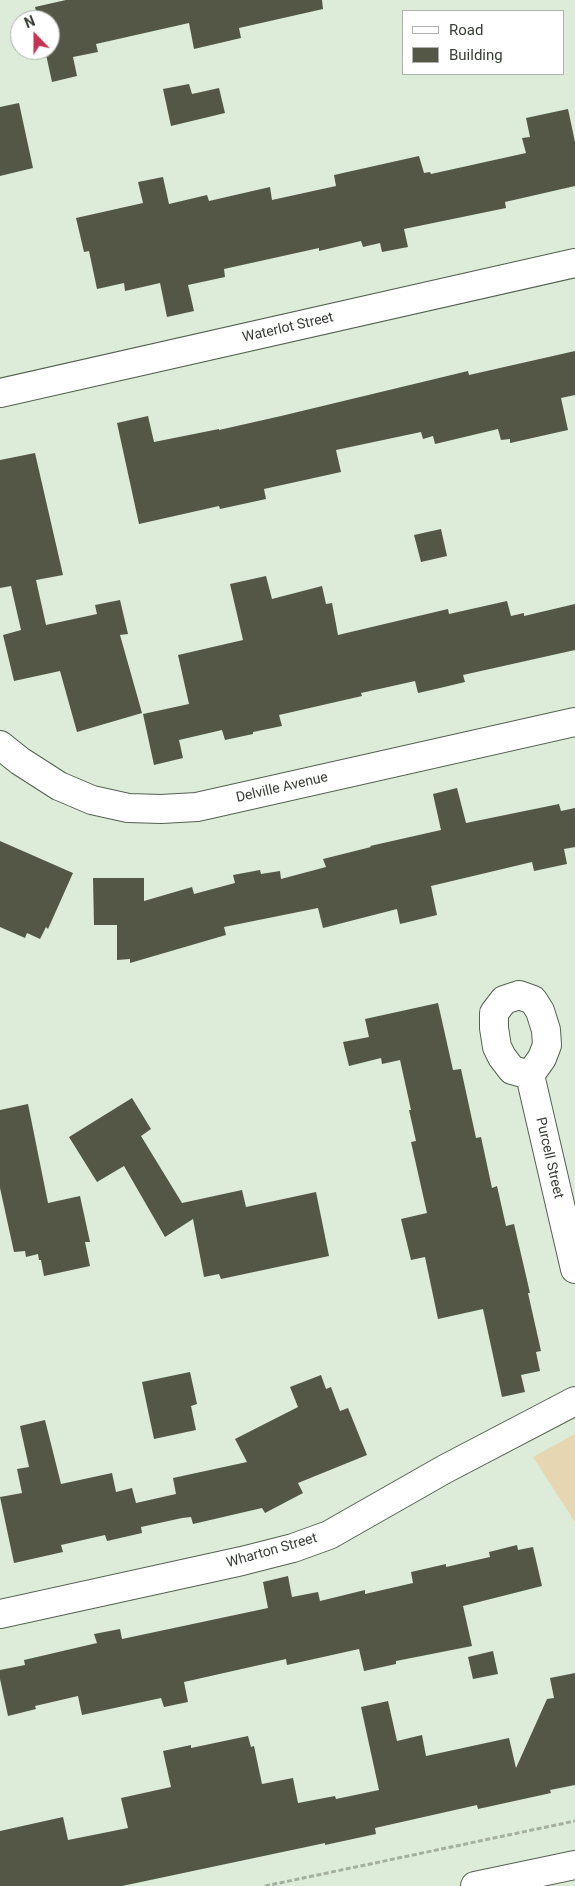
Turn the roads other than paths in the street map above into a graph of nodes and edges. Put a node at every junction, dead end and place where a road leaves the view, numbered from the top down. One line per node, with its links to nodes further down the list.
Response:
1 (575, 263): 2 (street, Waterlot Street)
2 (0, 393)
3 (575, 722): 4 (street, Delville Avenue)
4 (0, 745)
5 (530, 1075): 6 (street, Purcell Street)
6 (575, 1269)
7 (575, 1401): 8 (street, Wharton Street)
8 (0, 1614)
9 (575, 1865): 10 (street)
10 (475, 1886)

